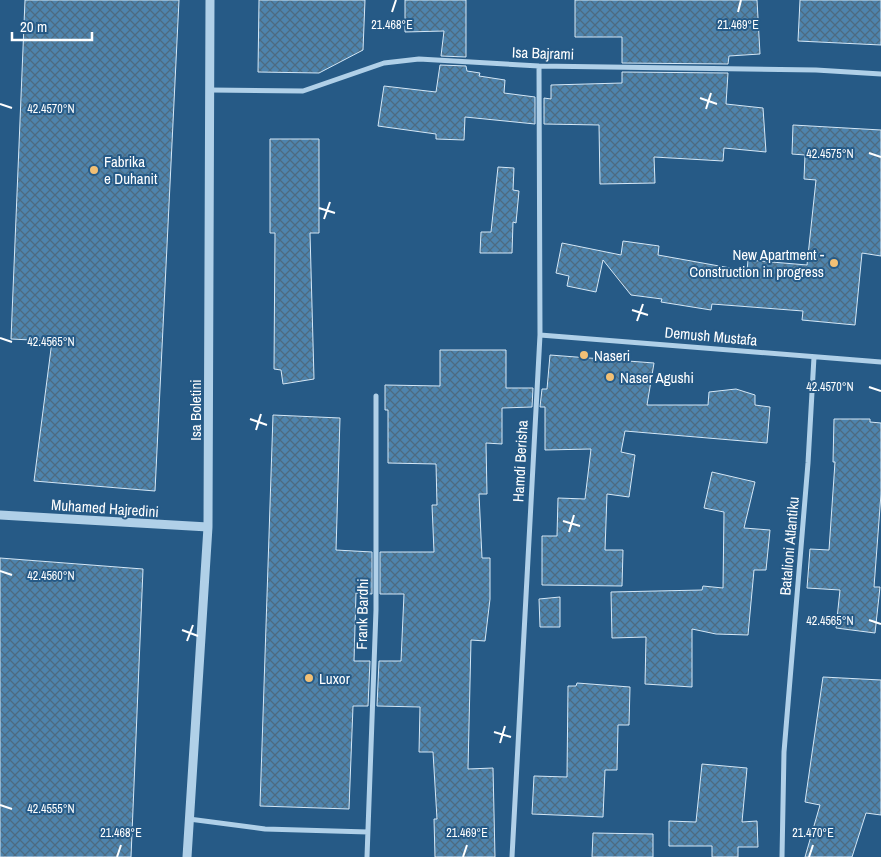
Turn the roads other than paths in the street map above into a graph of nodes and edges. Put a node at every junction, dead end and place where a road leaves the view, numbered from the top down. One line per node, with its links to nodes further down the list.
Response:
1 (210, 0): 4 (street, Isa Boletini)
2 (539, 66): 3 (street, Isa Bajrami); 4 (street, Isa Bajrami); 5 (street, Hamdi Berisha)
3 (881, 74)
4 (210, 90): 10 (street, Isa Boletini)
5 (540, 335): 6 (street, Demush Mustafa); 15 (street, Hamdi Berisha)
6 (814, 357): 7 (street, Demush Mustafa); 16 (street, Batalioni Atlantiku)
7 (881, 362)
8 (376, 396): 12 (street, Frank Bardhi)
9 (0, 515): 10 (street, Muhamed Hajredini)
10 (208, 527): 11 (street, Isa Boletini)
11 (189, 820): 12 (street); 13 (street, Isa Boletini)
12 (368, 832): 14 (street, Frank Bardhi)
13 (187, 857)
14 (367, 857)
15 (512, 857)
16 (782, 857)

